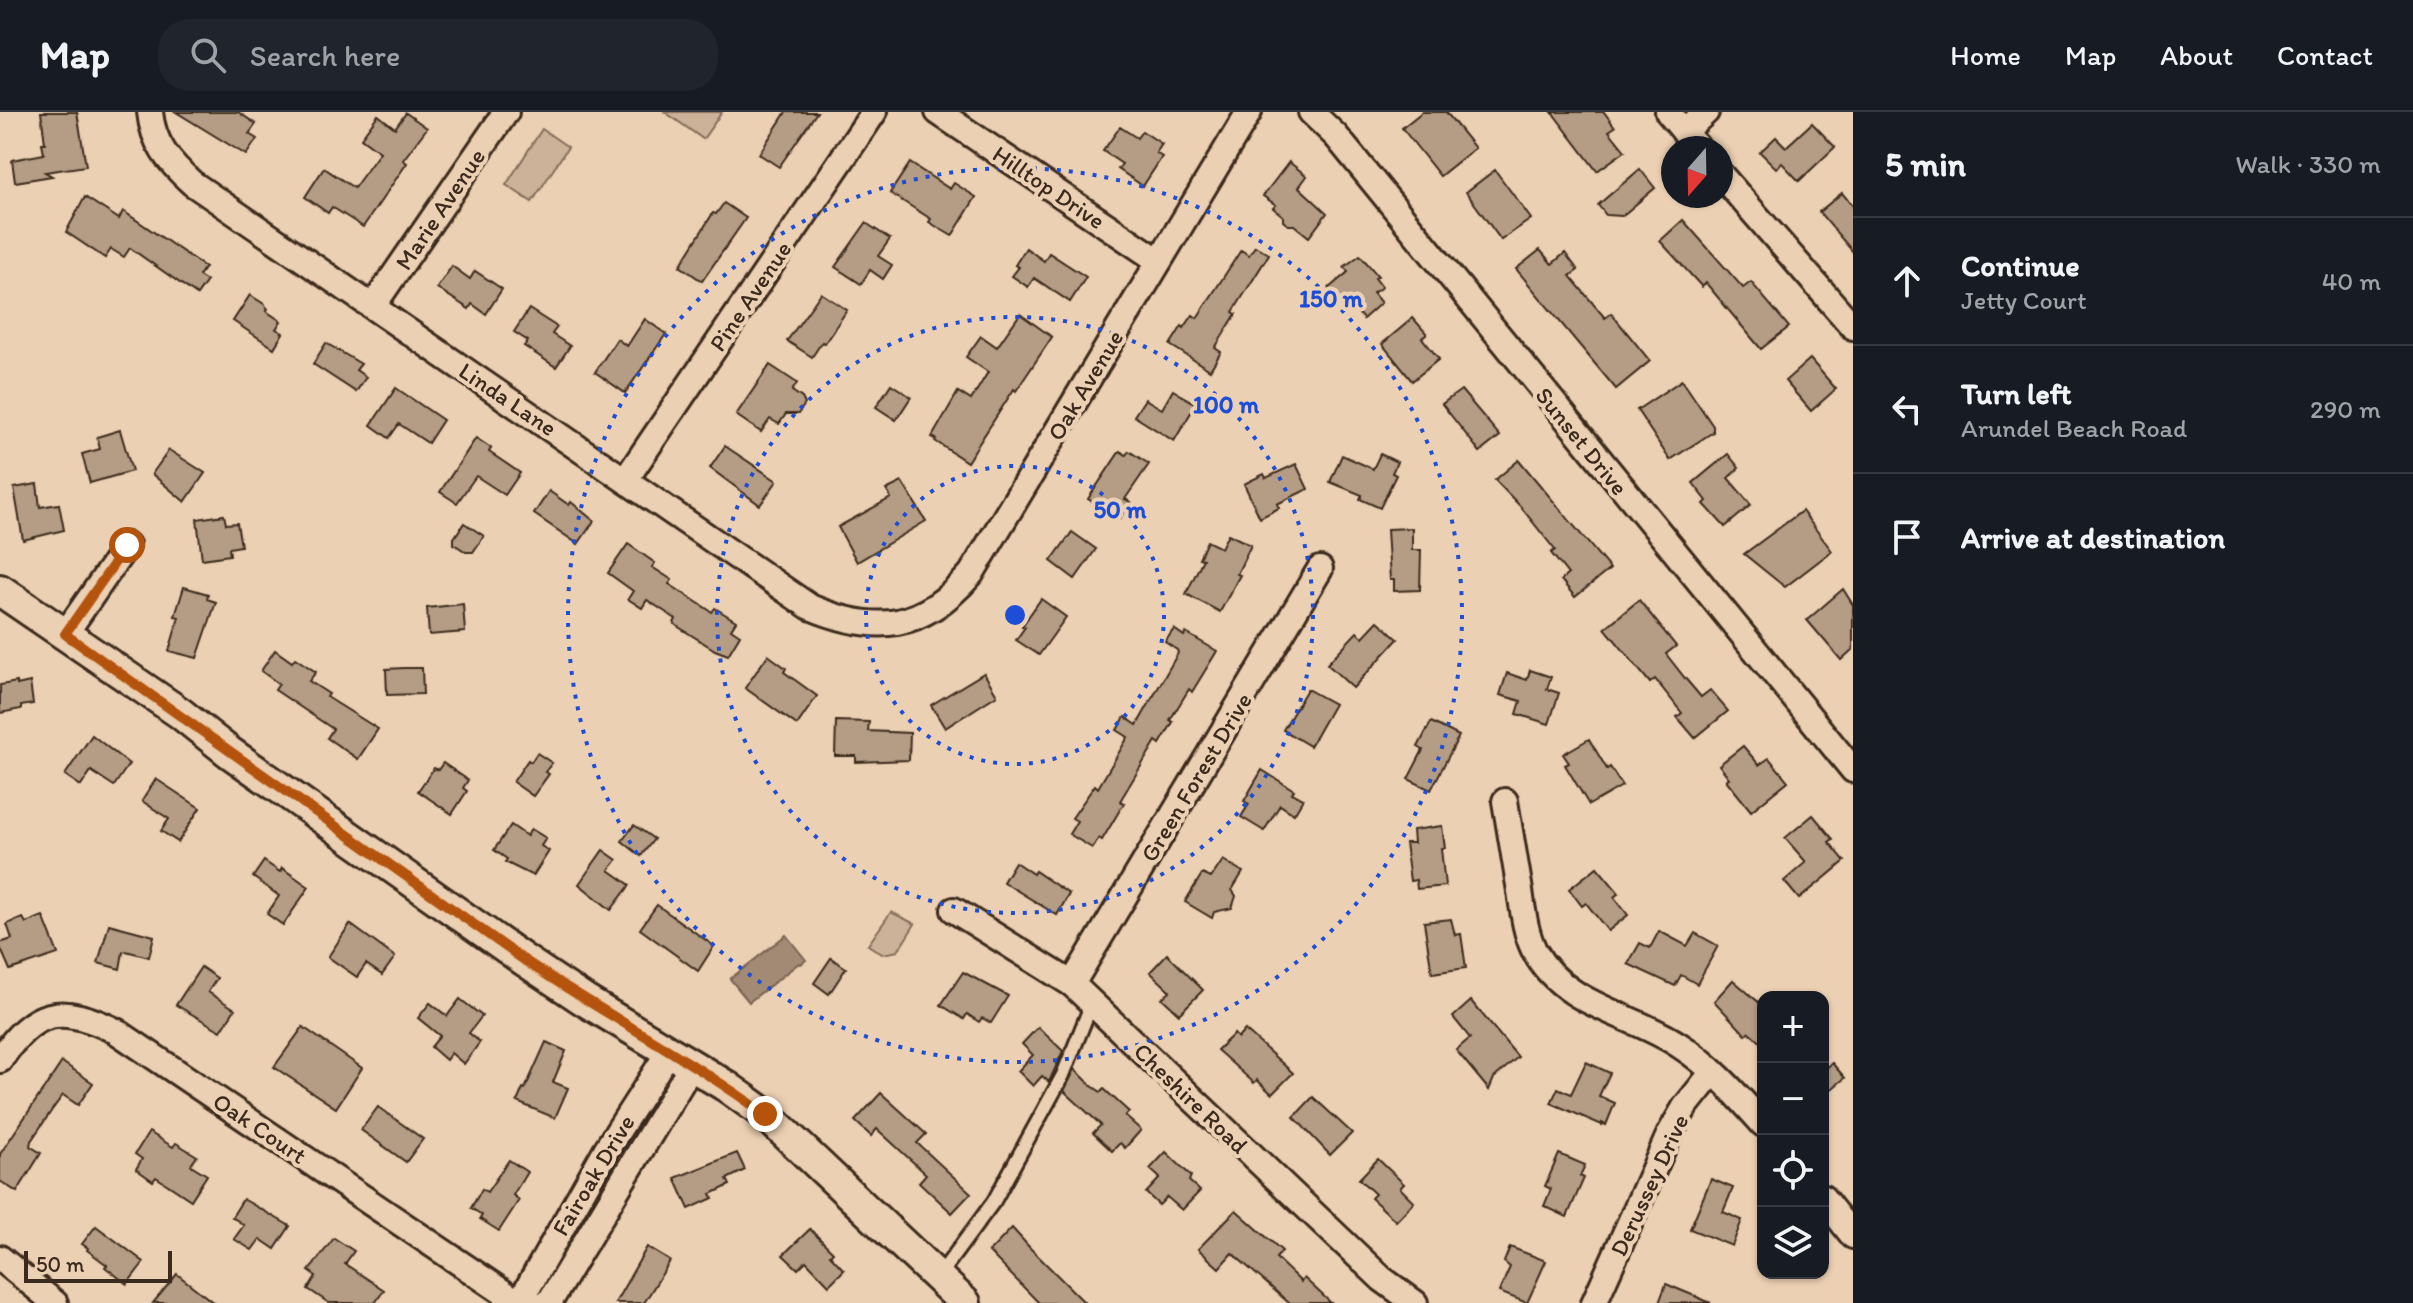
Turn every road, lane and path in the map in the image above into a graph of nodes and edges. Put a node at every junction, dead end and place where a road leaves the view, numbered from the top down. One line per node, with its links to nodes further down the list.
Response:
1 (506, 112): 13 (street, Marie Avenue)
2 (874, 112): 15 (street, Pine Avenue)
3 (938, 112): 12 (street, Hilltop Drive)
4 (1249, 112): 12 (street, Oak Avenue)
5 (1311, 112): 21 (street, Sunset Drive)
6 (1668, 112): 9 (street)
7 (1706, 112): 10 (street)
8 (151, 121): 13 (street, Linda Lane)
9 (1688, 136)
10 (1693, 136)
11 (1733, 189): 14 (street)
12 (1159, 261): 19 (street, Oak Avenue)
13 (373, 306): 15 (street, Linda Lane)
14 (1853, 327)
15 (626, 479): 19 (street, Linda Lane)
16 (127, 545): 20 (street)
17 (1320, 569): 24 (street, Green Forest Drive)
18 (0, 590): 20 (street)
19 (891, 624)
20 (65, 634): 26 (street)
21 (1853, 770)
22 (1505, 801): 28 (street)
23 (954, 910): 24 (street, Cheshire Road)
24 (1072, 984): 25 (street, Cheshire Road)
25 (1092, 1003): 33 (lane); 39 (street, Cheshire Road)
26 (681, 1058): 33 (street); 36 (street, Fairoak Drive); 37 (street, Fairoak Drive)
27 (0, 1060): 35 (street, Oak Court)
28 (1713, 1072): 29 (street); 40 (street, Derussey Drive)
29 (1757, 1118)
30 (1829, 1206): 31 (street)
31 (1853, 1236)
32 (0, 1258): 34 (street)
33 (938, 1277): 38 (street)
34 (55, 1303)
35 (519, 1303)
36 (529, 1303)
37 (546, 1303)
38 (965, 1303)
39 (1415, 1303)
40 (1594, 1303)

